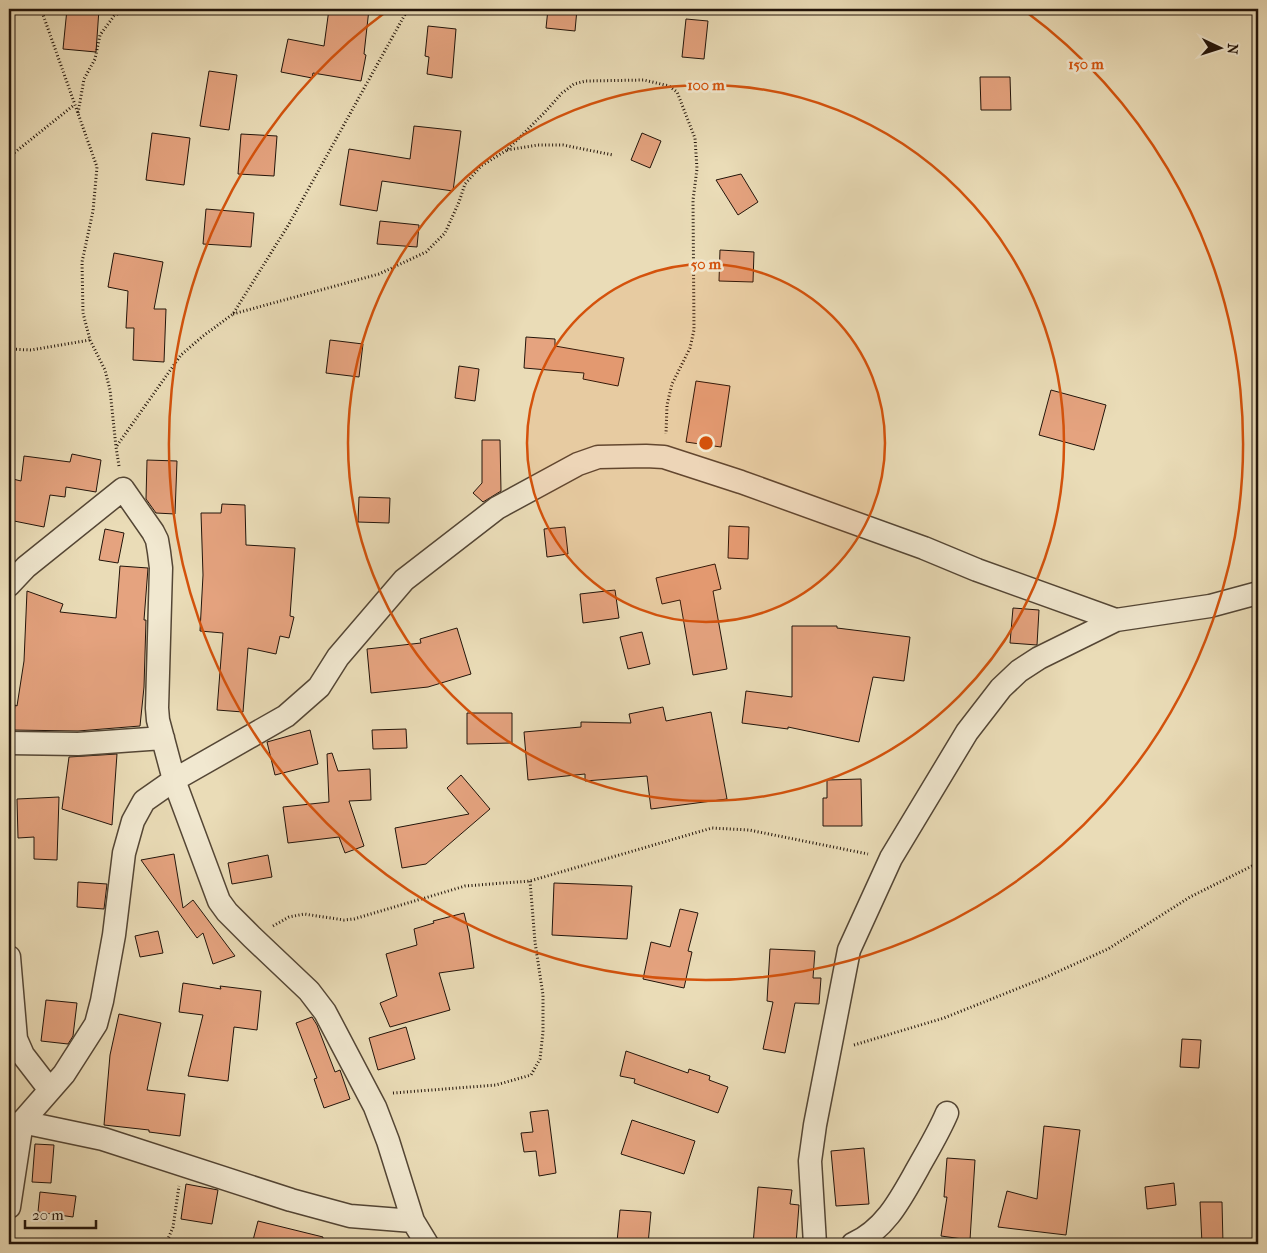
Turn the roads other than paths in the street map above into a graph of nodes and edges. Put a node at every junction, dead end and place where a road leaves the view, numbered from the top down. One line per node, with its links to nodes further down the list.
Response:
1 (9, 585): 4 (street)
2 (1258, 593): 3 (street)
3 (1116, 620): 6 (street); 14 (street)
4 (163, 738): 5 (street); 6 (street)
5 (9, 743)
6 (174, 780): 8 (street); 12 (street)
7 (9, 957): 8 (street)
8 (50, 1090): 10 (street)
9 (947, 1113): 15 (street)
10 (15, 1124): 11 (street); 12 (street)
11 (9, 1207)
12 (413, 1221): 13 (street)
13 (424, 1243)
14 (815, 1244)
15 (853, 1244)

